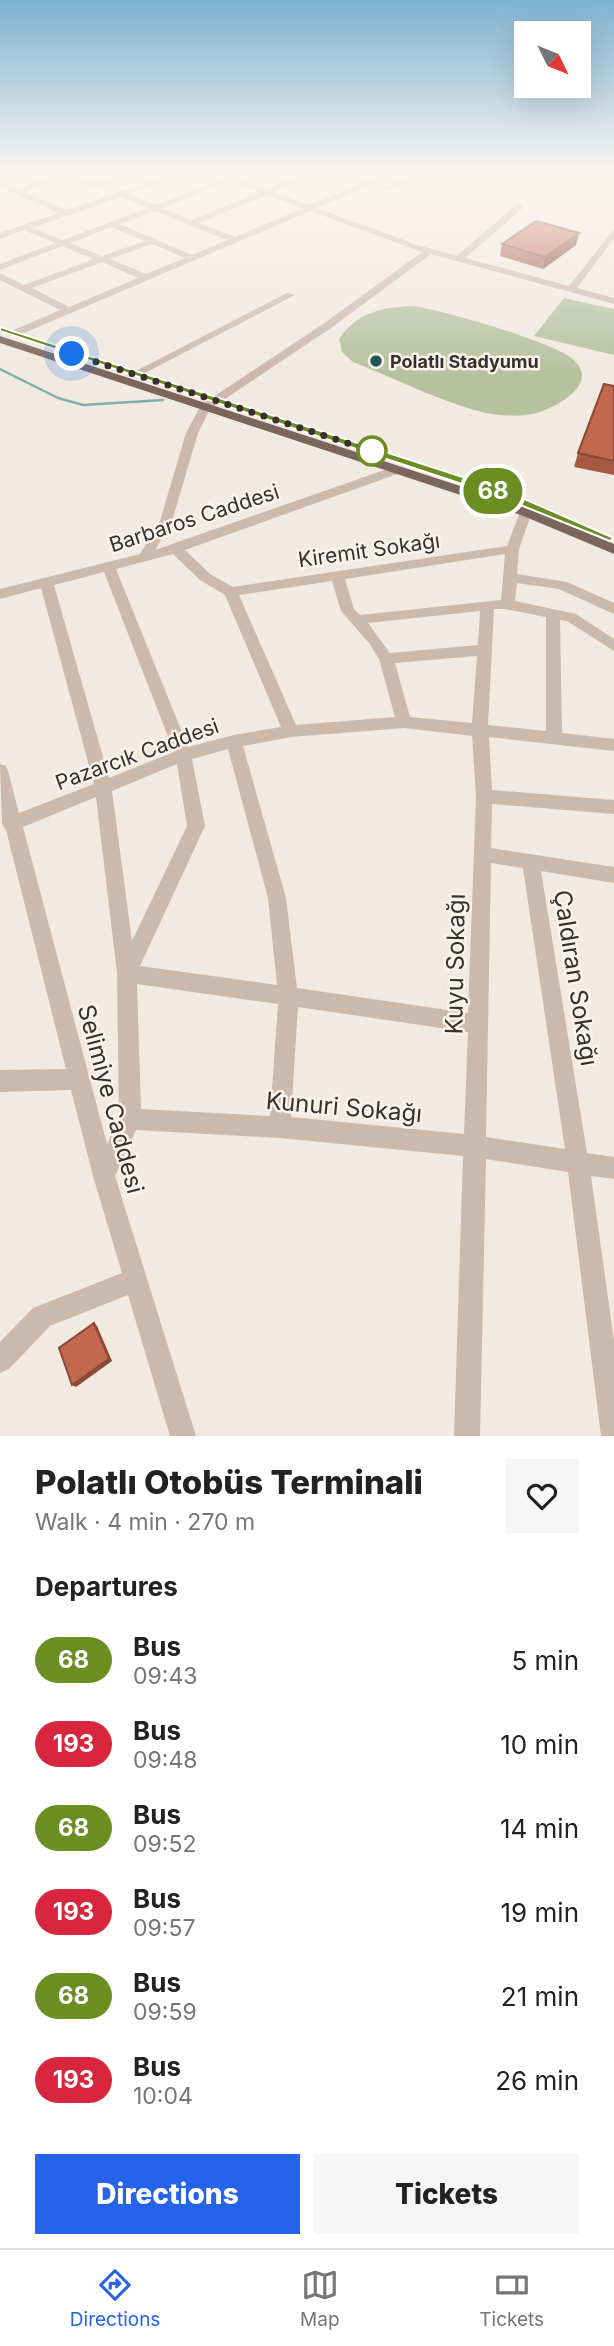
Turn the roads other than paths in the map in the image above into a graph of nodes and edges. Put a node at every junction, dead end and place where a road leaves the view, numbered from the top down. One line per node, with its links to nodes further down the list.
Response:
1 (56, 239): 8 (street)
2 (74, 239): 8 (street)
3 (393, 239): 9 (street)
4 (481, 239): 12 (street)
5 (609, 239): 17 (street)
6 (152, 240): 10 (street); 11 (street)
7 (234, 240): 11 (street)
8 (66, 242): 10 (street); 13 (street)
9 (428, 252): 12 (street); 23 (street)
10 (104, 258): 15 (street); 16 (street)
11 (192, 258): 15 (street)
12 (457, 260): 17 (street)
13 (0, 267)
14 (0, 276): 16 (street)
15 (145, 277): 20 (street)
16 (24, 288): 20 (street)
17 (571, 290): 19 (street)
18 (290, 295): 22 (street)
19 (614, 301)
20 (67, 310): 21 (street)
21 (4, 334): 22 (main road); 23 (main road)
22 (135, 374): 23 (main road)
23 (209, 403): 24 (main road); 26 (main road); 30 (street)
24 (397, 470): 25 (main road); 27 (street, Barbaros Caddesi)
25 (526, 512): 28 (street, Kuyu Sokağı); 29 (main road)
26 (614, 538)
27 (176, 549): 30 (street, Barbaros Caddesi); 35 (street)
28 (512, 549): 32 (street, Kiremit Sokağı); 33 (street, Kuyu Sokağı)
29 (614, 550)
30 (144, 558): 31 (street, Barbaros Caddesi)
31 (109, 567): 34 (street, Barbaros Caddesi); 50 (street)
32 (337, 576): 35 (street, Kiremit Sokağı); 40 (street)
33 (510, 578): 37 (street, Kuyu Sokağı); 38 (street)
34 (46, 582): 36 (street, Barbaros Caddesi); 52 (street)
35 (231, 592): 46 (street)
36 (0, 594)
37 (497, 605): 39 (street); 40 (street); 42 (street, Kuyu Sokağı)
38 (614, 609)
39 (553, 612): 41 (street); 47 (street)
40 (355, 620): 43 (street)
41 (614, 646)
42 (485, 650): 43 (street); 45 (street, Kuyu Sokağı)
43 (386, 659): 44 (street)
44 (404, 722): 45 (street, Pazarcık Caddesi); 46 (street, Pazarcık Caddesi)
45 (480, 729): 47 (street, Pazarcık Caddesi); 53 (street, Kuyu Sokağı)
46 (291, 731): 48 (street, Pazarcık Caddesi)
47 (554, 739): 49 (street, Pazarcık Caddesi)
48 (234, 741): 50 (street, Pazarcık Caddesi); 60 (street)
49 (614, 745)
50 (183, 755): 52 (street, Pazarcık Caddesi); 59 (street)
51 (0, 771): 55 (street, Selimiye Caddesi)
52 (103, 787): 55 (street, Pazarcık Caddesi); 59 (street)
53 (484, 796): 54 (street); 56 (street, Kuyu Sokağı)
54 (614, 807)
55 (11, 824): 62 (street, Selimiye Caddesi)
56 (482, 855): 57 (street); 61 (street, Kuyu Sokağı)
57 (531, 862): 58 (street); 67 (street, Çaldıran Sokağı)
58 (614, 875)
59 (127, 973): 60 (street); 64 (street)
60 (288, 999): 61 (street); 65 (street)
61 (478, 1024): 66 (street, Kuyu Sokağı)
62 (78, 1079): 63 (street); 69 (street, Selimiye Caddesi)
63 (0, 1081)
64 (130, 1119): 65 (street, Kunuri Sokağı); 69 (street)
65 (280, 1127): 66 (street, Kunuri Sokağı)
66 (475, 1146): 67 (street, Kunuri Sokağı); 73 (street, Kuyu Sokağı)
67 (578, 1163): 68 (street, Kunuri Sokağı); 74 (street, Çaldıran Sokağı)
68 (614, 1168)
69 (104, 1176): 70 (street, Selimiye Caddesi)
70 (133, 1281): 71 (street); 72 (street, Selimiye Caddesi)
71 (0, 1360)
72 (183, 1436)
73 (467, 1436)
74 (614, 1436)

